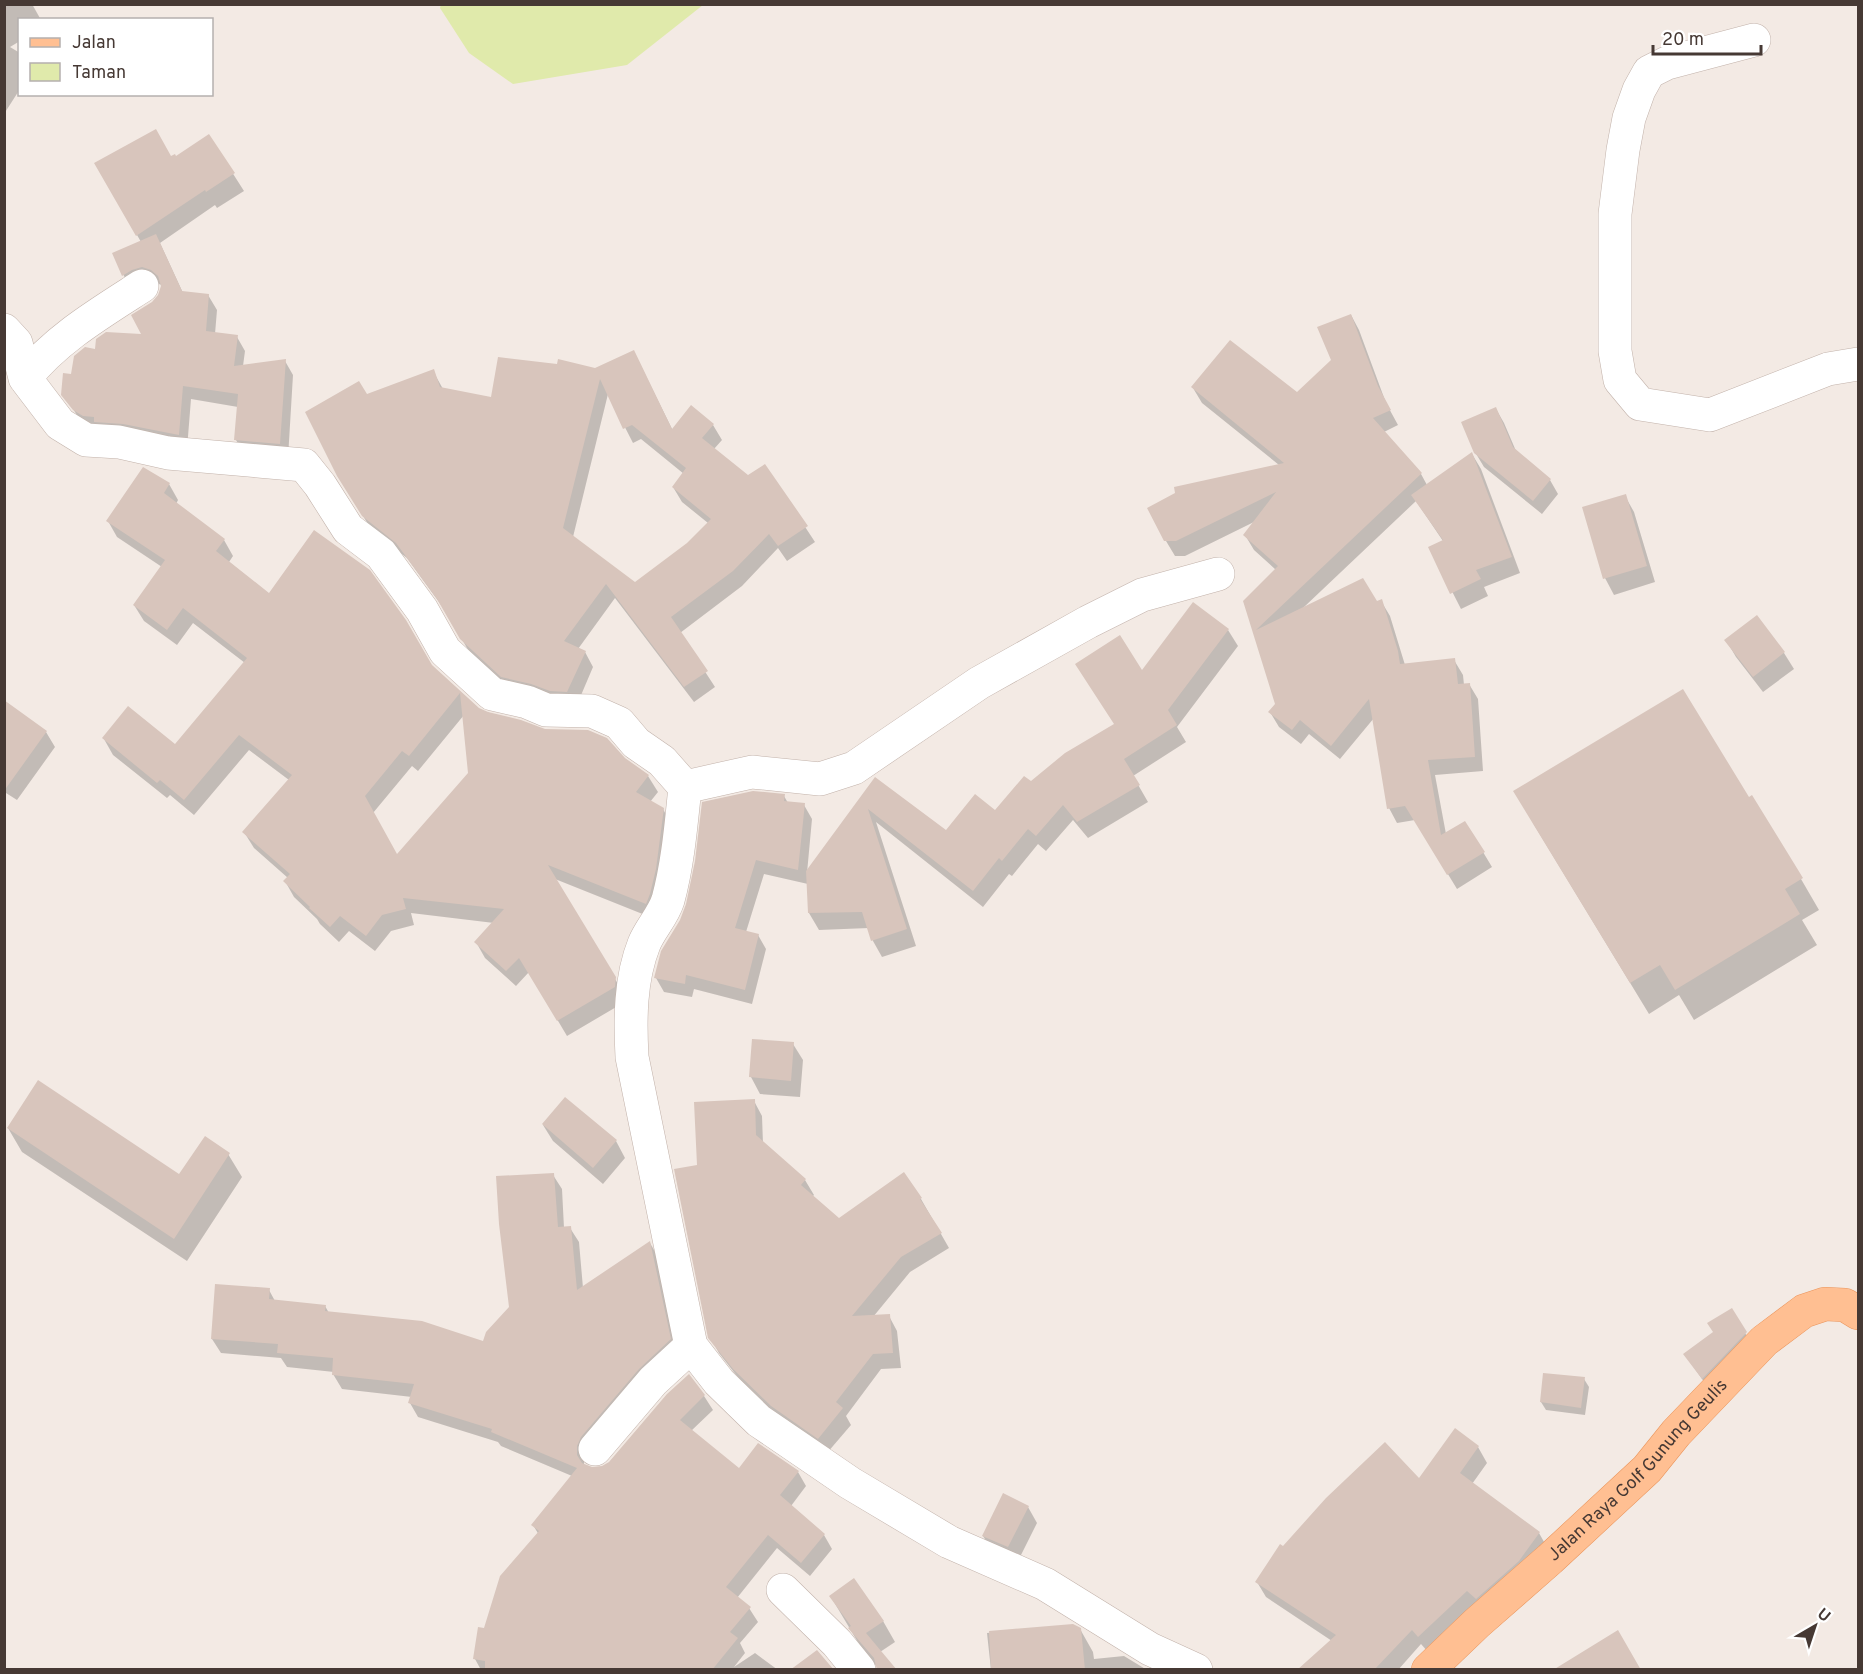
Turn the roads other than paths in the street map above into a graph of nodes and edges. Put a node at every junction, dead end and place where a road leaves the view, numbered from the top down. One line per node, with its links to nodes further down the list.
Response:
1 (1754, 40): 4 (street)
2 (141, 286): 5 (street)
3 (4, 330): 5 (street)
4 (1858, 364)
5 (25, 378): 7 (street)
6 (1218, 574): 7 (street)
7 (685, 787): 9 (street)
8 (1858, 1313): 14 (main road, Jalan Raya Golf Gunung Geulis)
9 (691, 1346): 10 (street); 13 (street)
10 (595, 1449)
11 (783, 1590): 12 (street)
12 (859, 1670)
13 (1196, 1670)
14 (1428, 1670)

